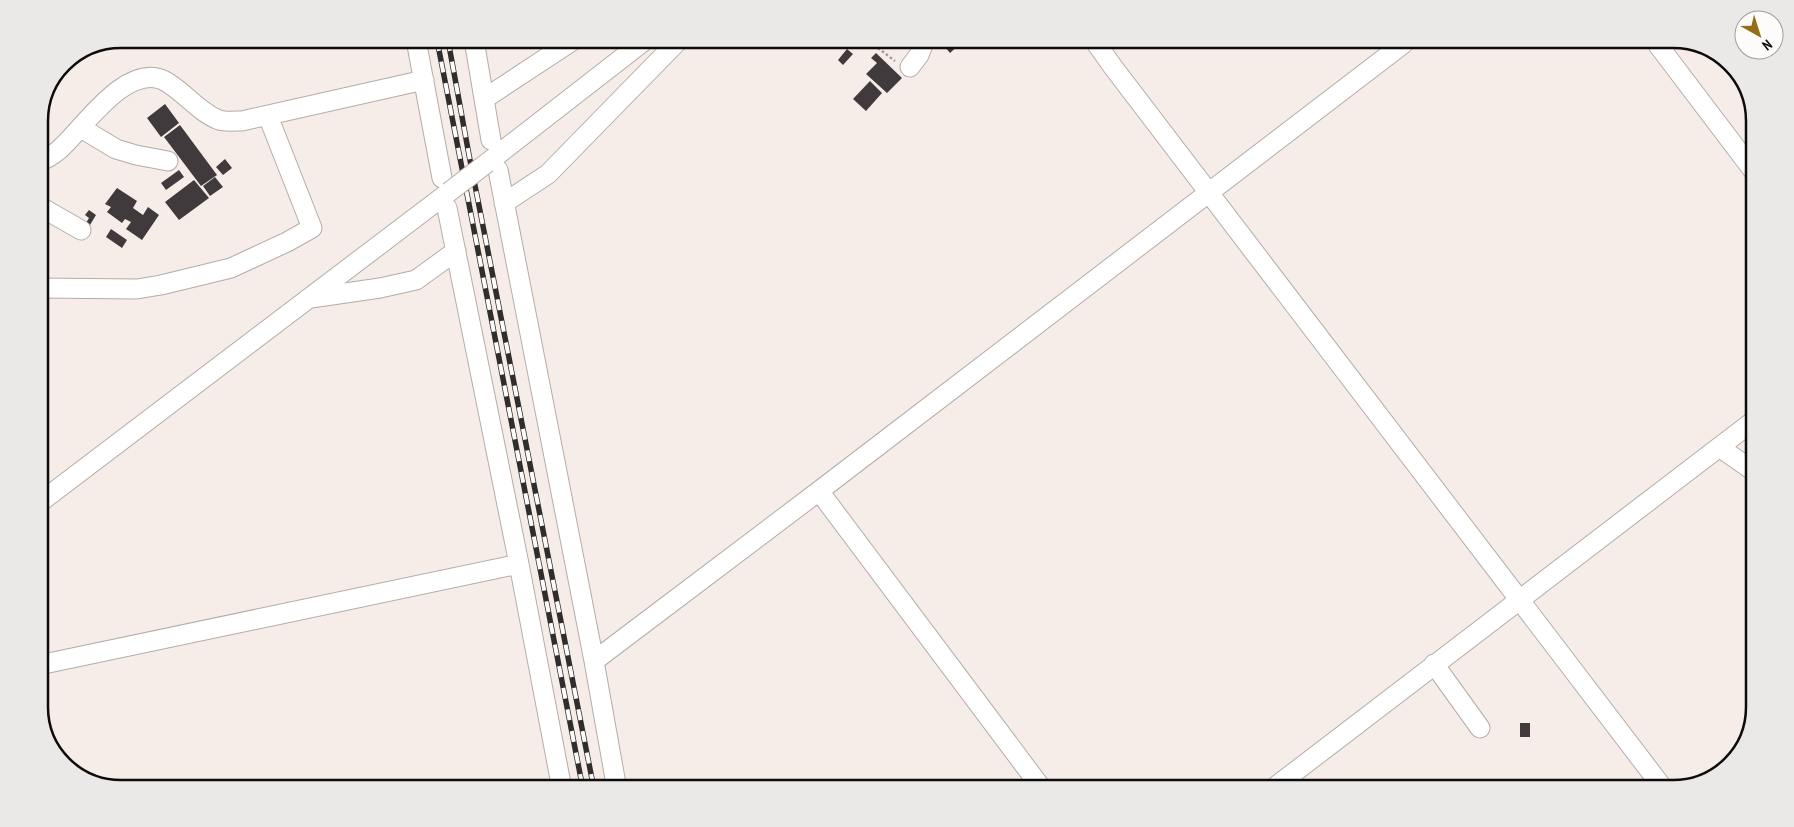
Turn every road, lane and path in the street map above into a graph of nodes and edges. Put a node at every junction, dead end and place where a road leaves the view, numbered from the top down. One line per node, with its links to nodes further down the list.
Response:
1 (418, 48): 12 (street)
2 (475, 48): 13 (street)
3 (560, 48): 13 (street)
4 (635, 48): 20 (street)
5 (671, 48): 23 (street)
6 (878, 48): 11 (path)
7 (921, 48): 11 (street)
8 (1100, 48): 21 (street)
9 (1398, 48): 21 (street)
10 (1660, 48): 19 (street)
11 (910, 67)
12 (424, 80): 14 (street); 22 (street)
13 (484, 99): 16 (street)
14 (268, 116): 15 (street); 27 (street)
15 (81, 128): 17 (street); 18 (street)
16 (491, 140)
17 (48, 158)
18 (168, 161)
19 (1746, 162)
20 (492, 166): 22 (street, bridge); 23 (street)
21 (1209, 192): 32 (street); 35 (street)
22 (446, 193): 26 (street); 28 (street)
23 (504, 203): 36 (street)
24 (48, 211): 25 (street)
25 (81, 230)
26 (456, 251): 28 (street); 34 (street)
27 (48, 288)
28 (310, 298): 33 (street)
29 (1746, 427): 30 (street)
30 (1719, 447): 31 (street); 35 (street)
31 (1746, 466)
32 (819, 491): 36 (street); 42 (street)
33 (48, 496)
34 (520, 564): 37 (street); 40 (street)
35 (1519, 599): 38 (street); 44 (street)
36 (594, 661): 41 (street)
37 (48, 662)
38 (1434, 664): 39 (street); 43 (street)
39 (1480, 728)
40 (560, 779)
41 (615, 779)
42 (1035, 779)
43 (1285, 779)
44 (1656, 779)

